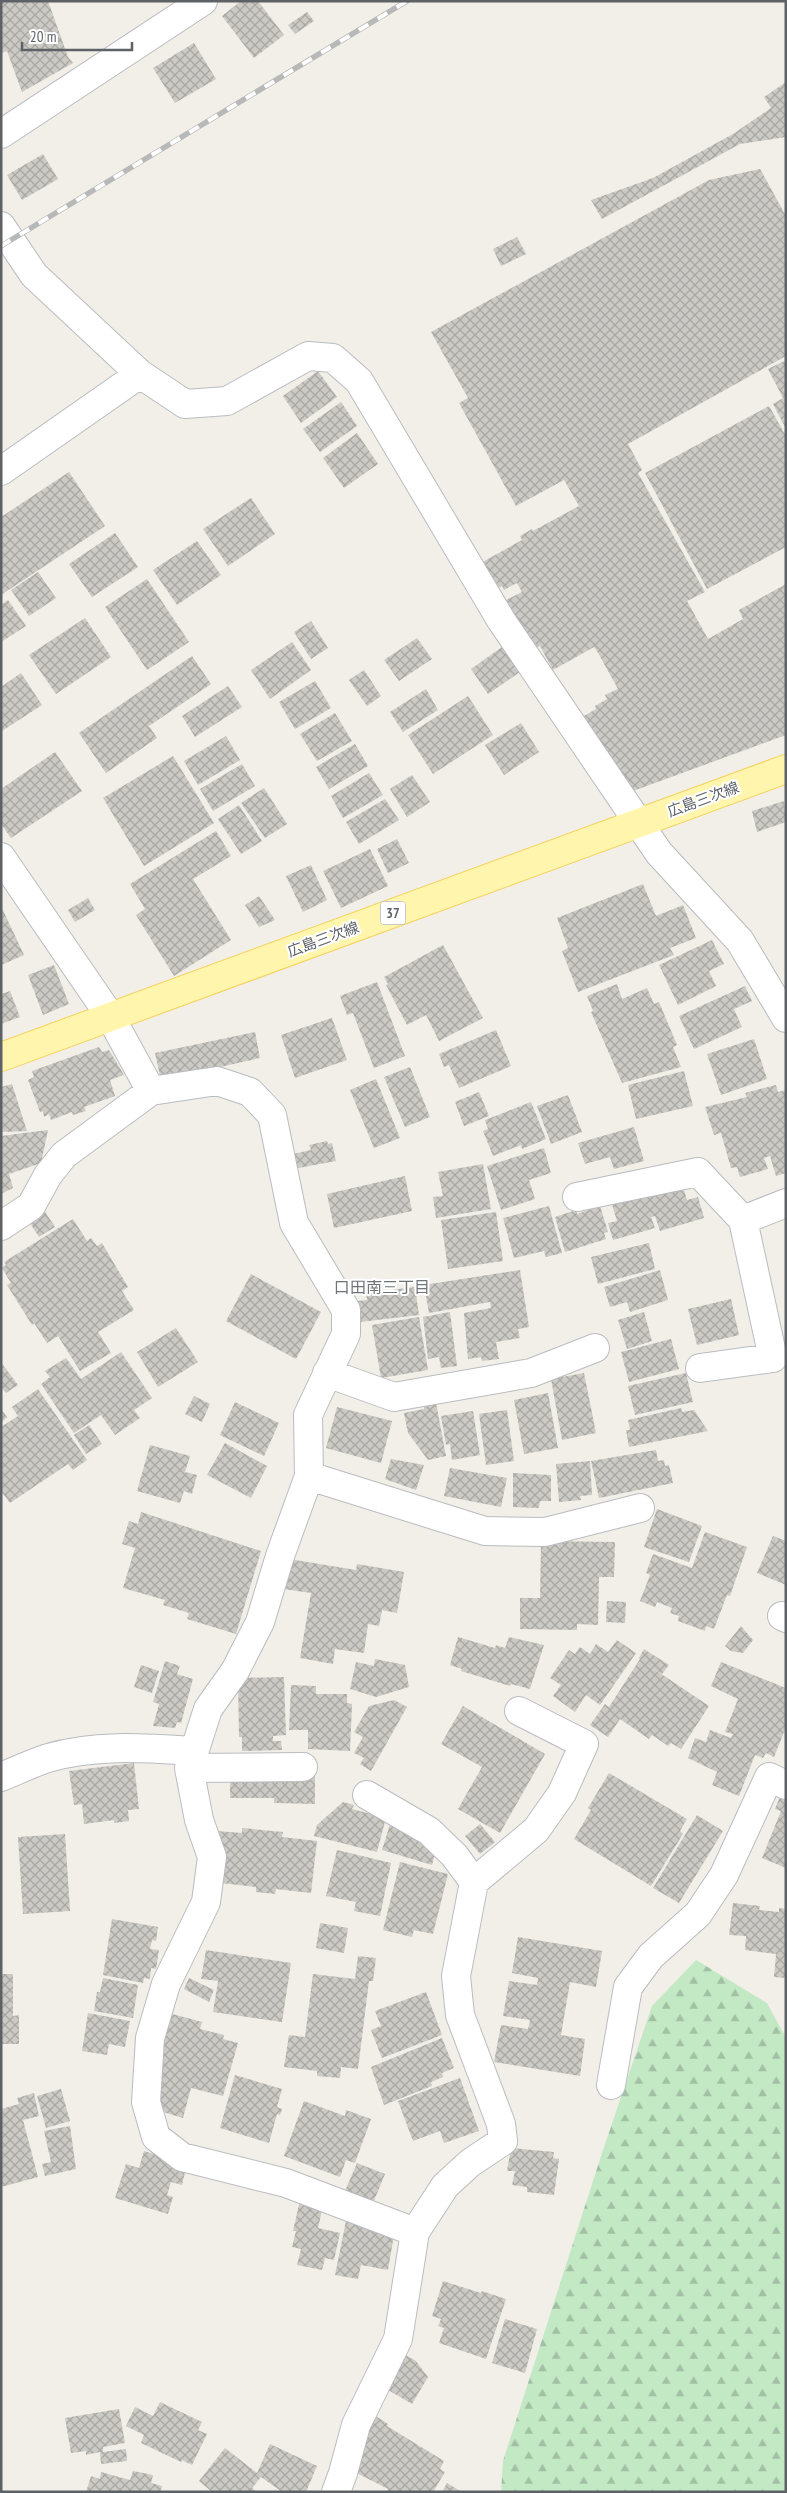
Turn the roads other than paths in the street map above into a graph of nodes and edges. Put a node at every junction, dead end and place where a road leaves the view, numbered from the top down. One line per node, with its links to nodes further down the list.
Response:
1 (203, 1): 2 (street)
2 (1, 134)
3 (1, 226): 4 (street)
4 (140, 374): 5 (street); 7 (street)
5 (1, 471)
6 (786, 769): 7 (main road, 広島三次線 / 37)
7 (639, 823): 9 (main road, 広島三次線 / 37); 10 (street)
8 (1, 857): 9 (street)
9 (110, 1016): 11 (main road, 広島三次線 / 37); 12 (street)
10 (786, 1018)
11 (1, 1057)
12 (151, 1091): 16 (street); 19 (street)
13 (577, 1197): 15 (street)
14 (786, 1203): 15 (street)
15 (742, 1220): 18 (street)
16 (1, 1226)
17 (595, 1348): 19 (street)
18 (700, 1368)
19 (327, 1373): 20 (street)
20 (309, 1476): 21 (street); 23 (street)
21 (640, 1508)
22 (519, 1711): 28 (street)
23 (191, 1759): 24 (street); 25 (street); 30 (street)
24 (303, 1768)
25 (1, 1777)
26 (786, 1785): 29 (street)
27 (367, 1795): 28 (street)
28 (474, 1882): 30 (street)
29 (611, 2085)
30 (415, 2232): 31 (street)
31 (336, 2492)

